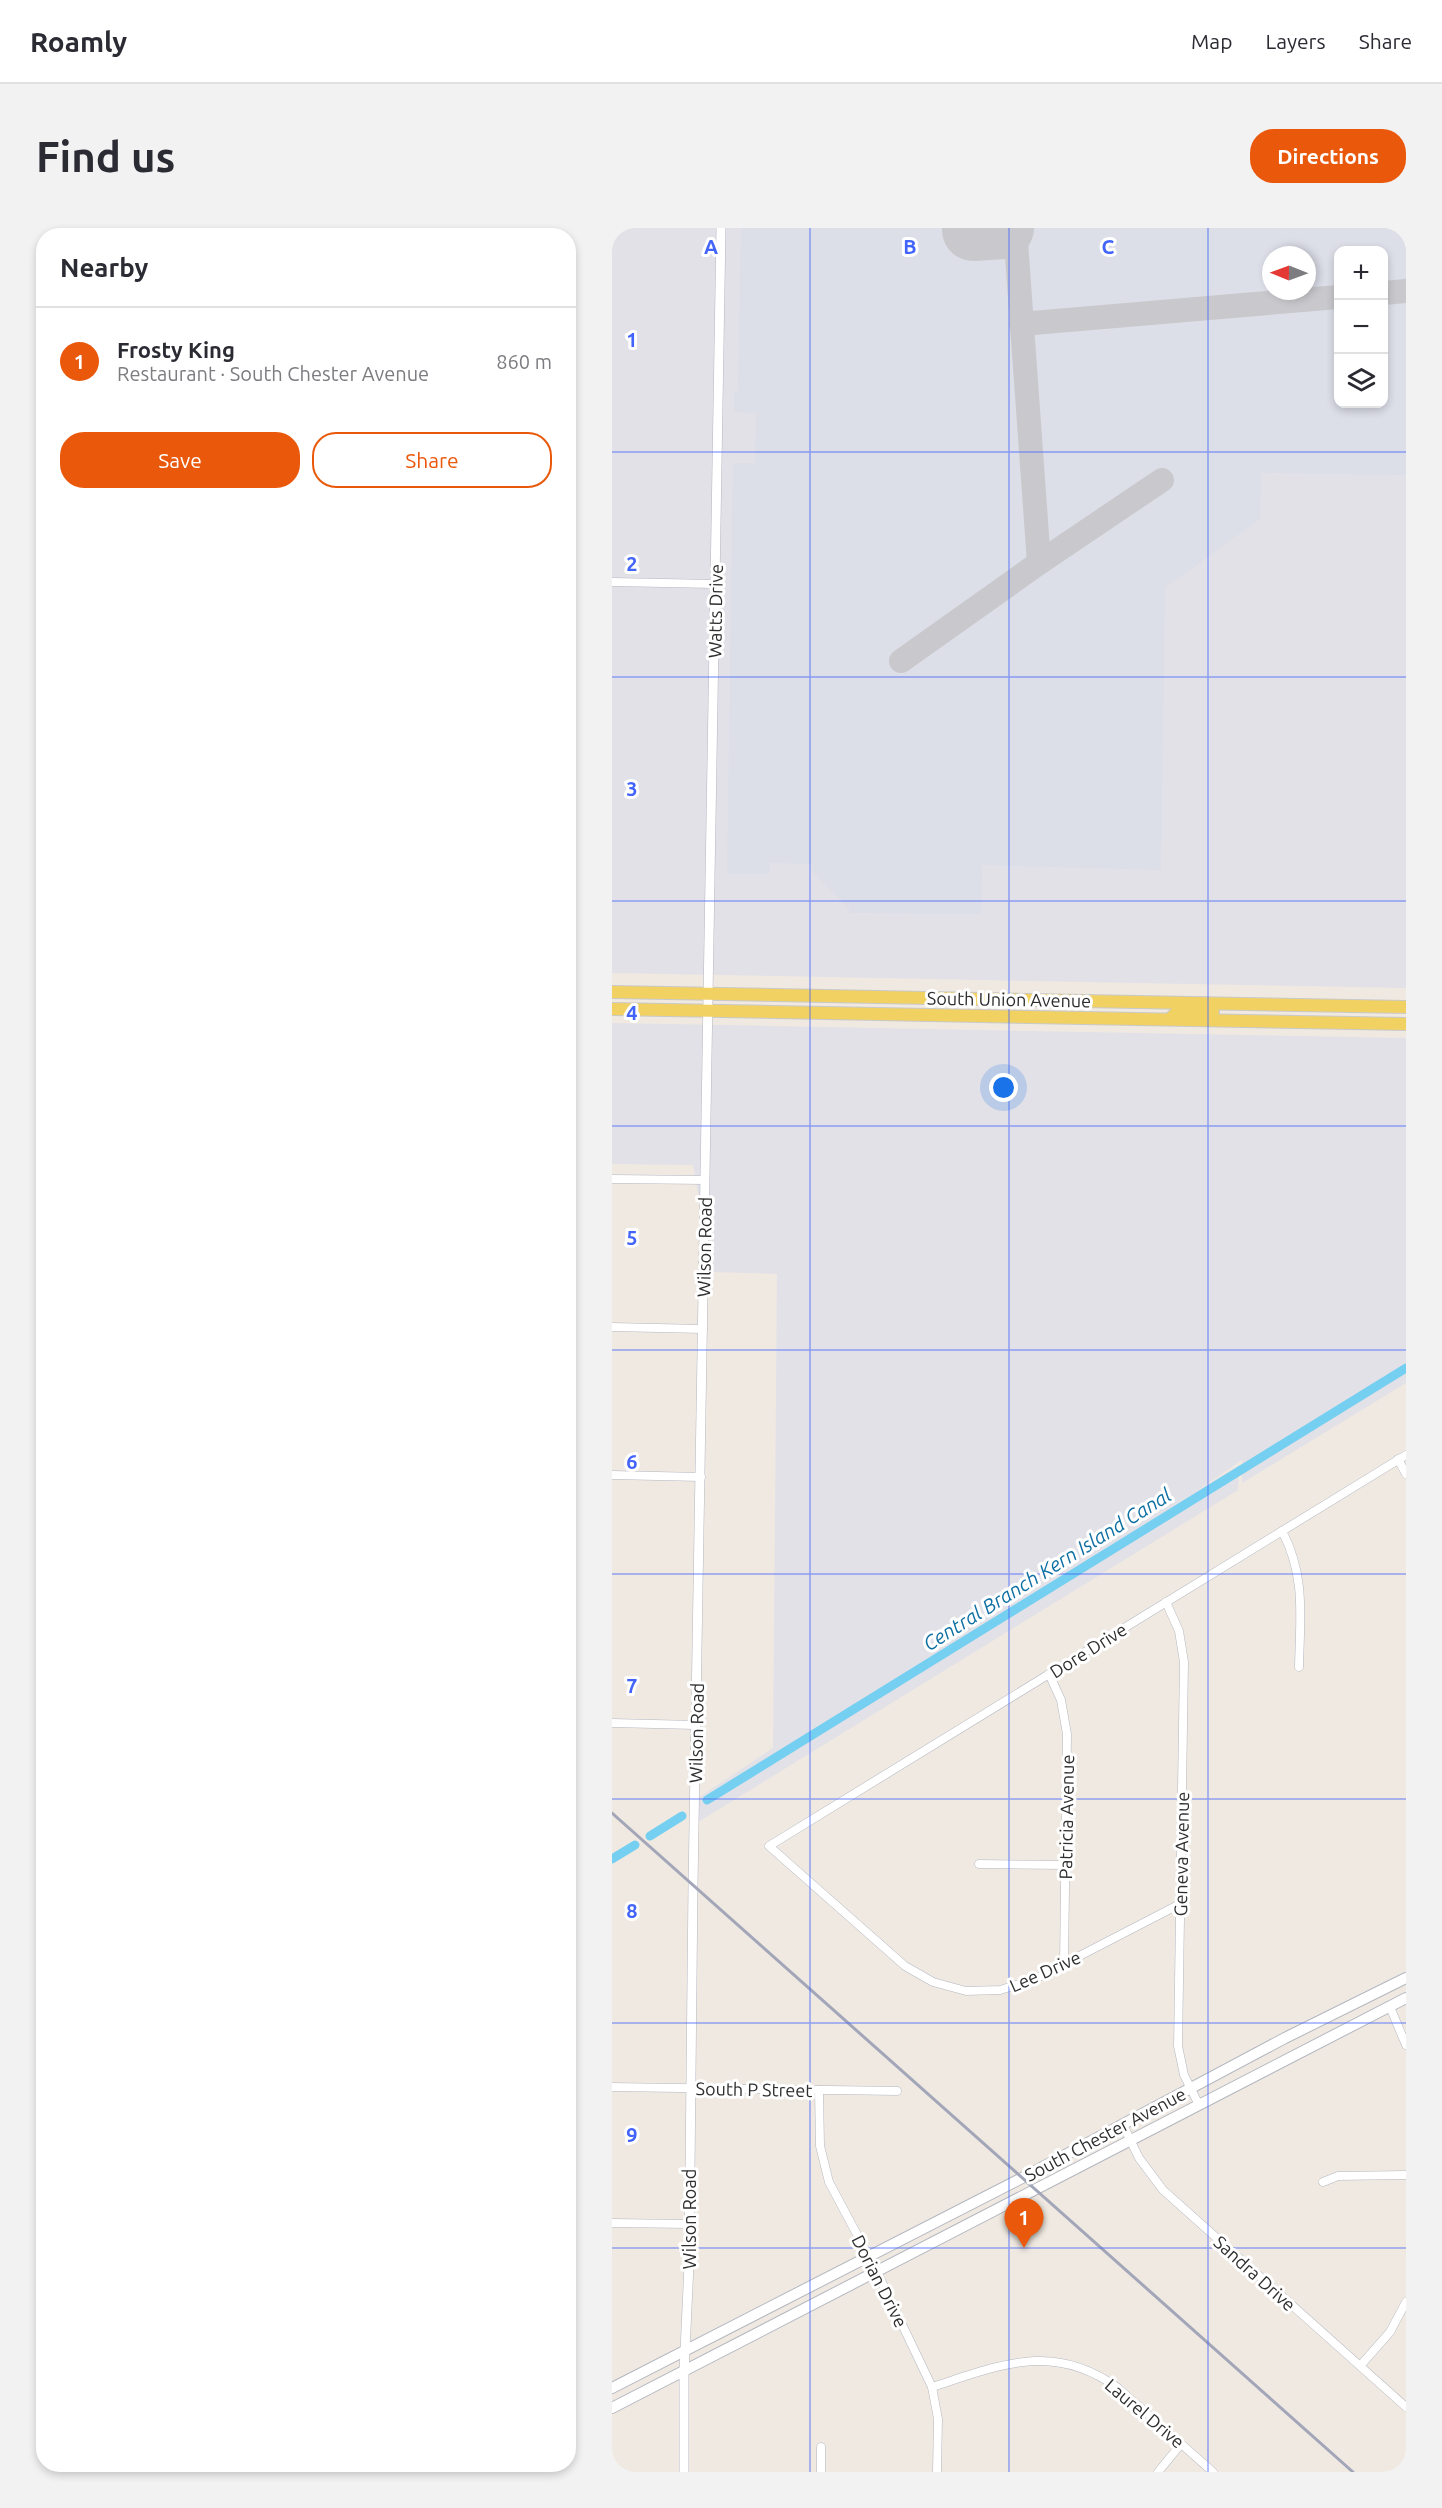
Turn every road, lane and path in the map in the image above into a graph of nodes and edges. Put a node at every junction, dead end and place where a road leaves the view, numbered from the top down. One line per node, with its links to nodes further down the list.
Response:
1 (721, 228): 3 (street, Watts Drive)
2 (612, 582): 3 (street)
3 (715, 584): 5 (street, Watts Drive)
4 (612, 992): 5 (main road, South Union Avenue)
5 (708, 994): 6 (main road, South Union Avenue); 11 (street, Wilson Road)
6 (987, 999): 7 (main road, South Union Avenue); 12 (main road)
7 (1252, 1004): 8 (main road, South Union Avenue); 13 (main road)
8 (1381, 1007): 9 (main road, South Union Avenue); 14 (main road)
9 (1406, 1007)
10 (612, 1009): 11 (main road, South Union Avenue)
11 (708, 1011): 12 (main road, South Union Avenue); 17 (street, Wilson Road)
12 (986, 1016): 13 (main road, South Union Avenue)
13 (1170, 1019): 14 (main road, South Union Avenue)
14 (1287, 1021): 15 (main road, South Union Avenue)
15 (1406, 1024)
16 (612, 1179): 17 (street)
17 (705, 1180): 19 (street, Wilson Road)
18 (612, 1327): 19 (street)
19 (703, 1329): 24 (street, Wilson Road)
20 (1406, 1455): 21 (street, Dore Drive)
21 (1398, 1459): 22 (street); 25 (street, Dore Drive)
22 (1406, 1474)
23 (612, 1475): 24 (street)
24 (700, 1477): 30 (street, Wilson Road)
25 (1282, 1531): 26 (street, Dore Drive); 27 (street)
26 (1166, 1602): 28 (street, Dore Drive); 34 (street, Geneva Avenue)
27 (1299, 1667)
28 (1049, 1674): 31 (street, Dore Drive); 33 (street, Patricia Avenue)
29 (612, 1724): 30 (street)
30 (696, 1725): 41 (street, Wilson Road)
31 (769, 1846): 35 (street, Lee Drive)
32 (979, 1864): 33 (street)
33 (1065, 1865): 35 (street, Patricia Avenue)
34 (1180, 1904): 35 (street, Lee Drive); 43 (street, Geneva Avenue)
35 (1064, 1964)
36 (1406, 1978): 43 (main road, South Chester Avenue)
37 (1406, 1998): 38 (main road, South Chester Avenue)
38 (1390, 2007): 39 (street); 45 (main road, South Chester Avenue)
39 (1406, 2045)
40 (612, 2086): 41 (street, South P Street)
41 (690, 2088): 42 (street, South P Street); 51 (street, Wilson Road)
42 (819, 2090): 44 (street, South P Street); 52 (street, Dorian Drive)
43 (1191, 2090): 45 (street, Geneva Avenue); 46 (main road, South Chester Avenue)
44 (897, 2091)
45 (1199, 2105): 47 (main road, South Chester Avenue)
46 (1123, 2125): 47 (street, Sandra Drive); 52 (main road, South Chester Avenue)
47 (1131, 2140): 53 (main road, South Chester Avenue); 56 (street, Sandra Drive)
48 (1406, 2175): 49 (street)
49 (1323, 2182)
50 (612, 2223): 51 (street)
51 (688, 2224): 55 (street, Wilson Road)
52 (869, 2256): 53 (street, Dorian Drive); 55 (main road, South Chester Avenue)
53 (877, 2272): 57 (main road, South Chester Avenue); 58 (street, Dorian Drive)
54 (1406, 2302): 56 (street)
55 (685, 2351): 57 (street, Wilson Road); 59 (main road, South Chester Avenue)
56 (1360, 2366): 60 (street, Sandra Drive)
57 (684, 2372): 61 (main road, South Chester Avenue); 64 (street, Wilson Road)
58 (932, 2387): 62 (street, Laurel Drive); 66 (street, Dorian Drive)
59 (612, 2388)
60 (1406, 2406)
61 (612, 2408)
62 (1181, 2444): 67 (street); 68 (street, Laurel Drive)
63 (821, 2447): 65 (street)
64 (684, 2472)
65 (821, 2472)
66 (937, 2472)
67 (1158, 2472)
68 (1213, 2472)

